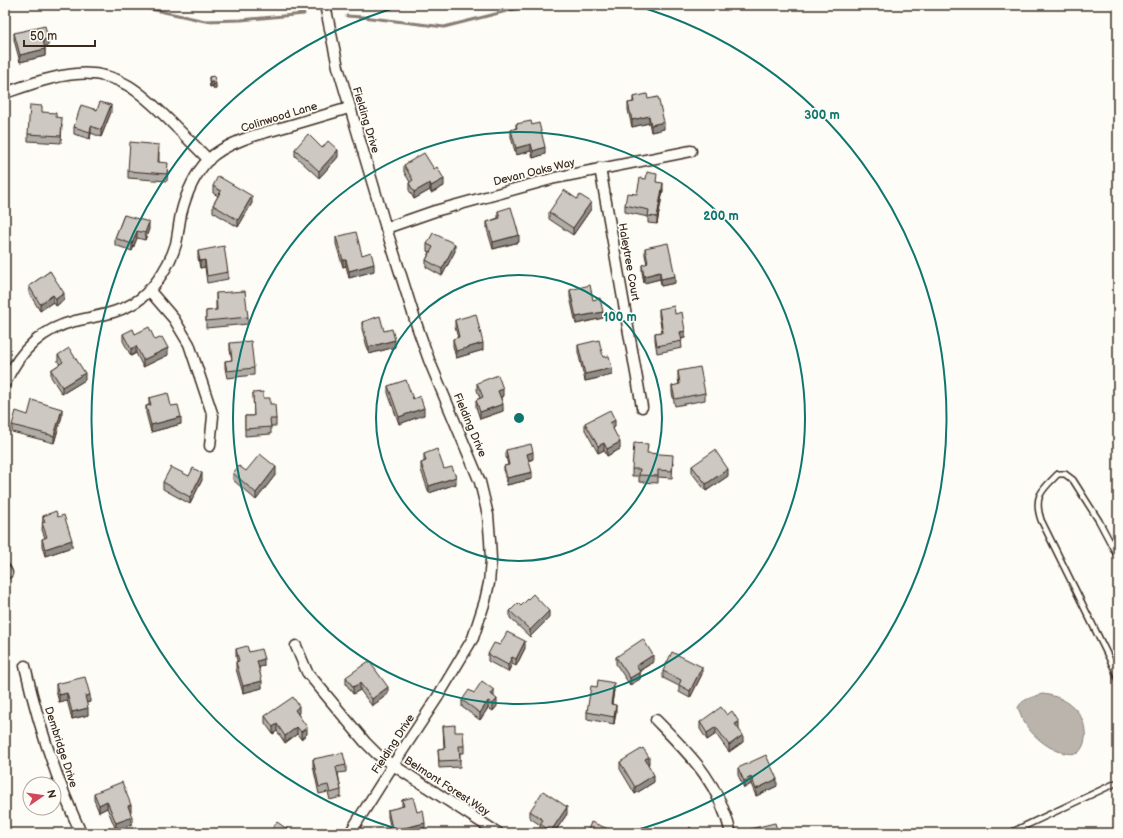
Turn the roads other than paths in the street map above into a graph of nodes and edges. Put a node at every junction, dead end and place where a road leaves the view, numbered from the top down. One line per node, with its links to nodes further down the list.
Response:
1 (324, 5): 3 (street, Fielding Drive)
2 (5, 92): 5 (street)
3 (349, 108): 5 (street, Colinwood Lane); 7 (street, Fielding Drive)
4 (691, 151): 6 (street, Devan Oaks Way)
5 (209, 160): 8 (street, Colinwood Lane)
6 (600, 168): 7 (street, Devan Oaks Way); 10 (street, Haleytree Court)
7 (386, 228): 18 (street, Fielding Drive)
8 (149, 290): 9 (street, Colinwood Lane); 11 (street)
9 (5, 383)
10 (642, 407)
11 (210, 446)
12 (1118, 557): 15 (lane)
13 (296, 646): 18 (street, Belmont Forest Way)
14 (25, 666): 20 (street, Dembridge Drive)
15 (1116, 668): 16 (lane)
16 (1118, 680)
17 (656, 720): 23 (street)
18 (393, 765): 21 (street, Fielding Drive); 22 (street, Belmont Forest Way)
19 (1118, 782): 24 (lane)
20 (81, 833)
21 (350, 833)
22 (498, 833)
23 (731, 833)
24 (1010, 833)

